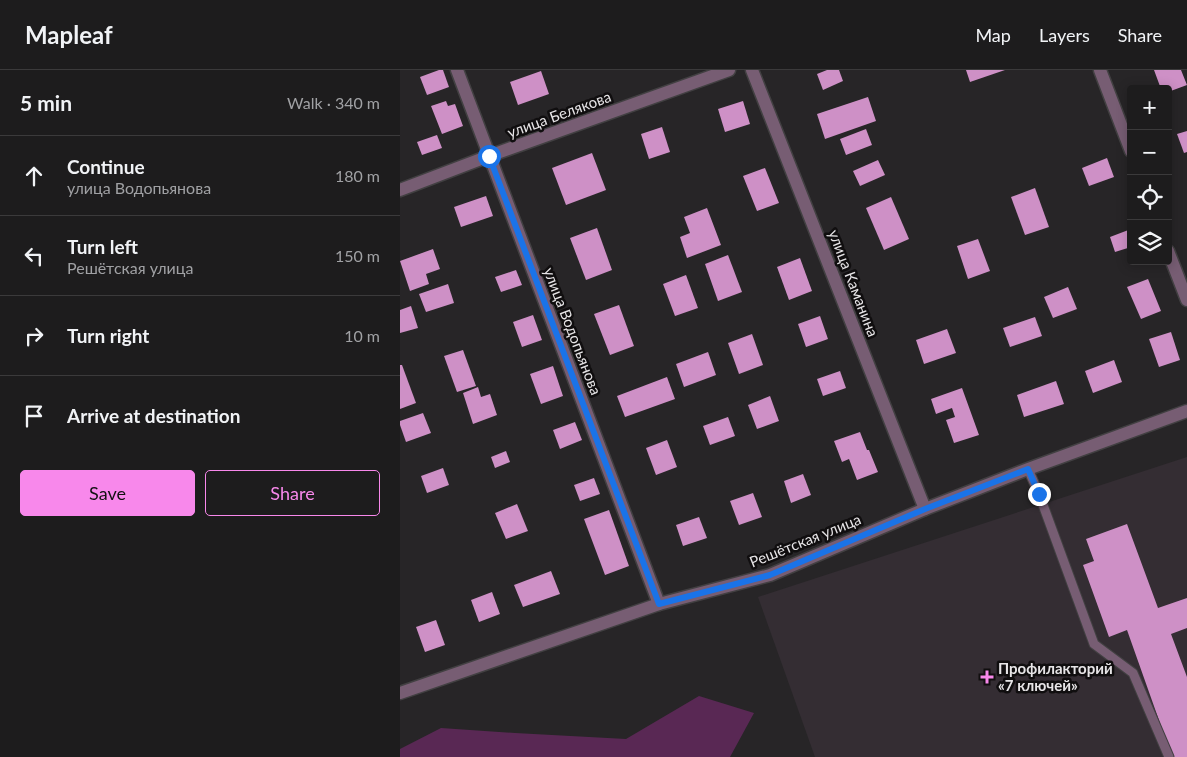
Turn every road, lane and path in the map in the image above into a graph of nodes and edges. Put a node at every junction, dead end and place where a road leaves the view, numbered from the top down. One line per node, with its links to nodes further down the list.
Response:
1 (457, 70): 6 (street, улица Водопьянова)
2 (729, 70): 6 (street, улица Белякова)
3 (752, 70): 12 (street, улица Каманина)
4 (1100, 70): 5 (street)
5 (1127, 141)
6 (489, 156): 7 (street, улица Белякова); 13 (street, улица Водопьянова)
7 (400, 190)
8 (1172, 261): 9 (street)
9 (1187, 300)
10 (1187, 411): 11 (street, Решётская улица)
11 (1028, 469): 12 (street, Решётская улица); 15 (lane)
12 (925, 509): 13 (street, Решётская улица)
13 (659, 604): 14 (street, Решётская улица)
14 (400, 693)
15 (1169, 757)

